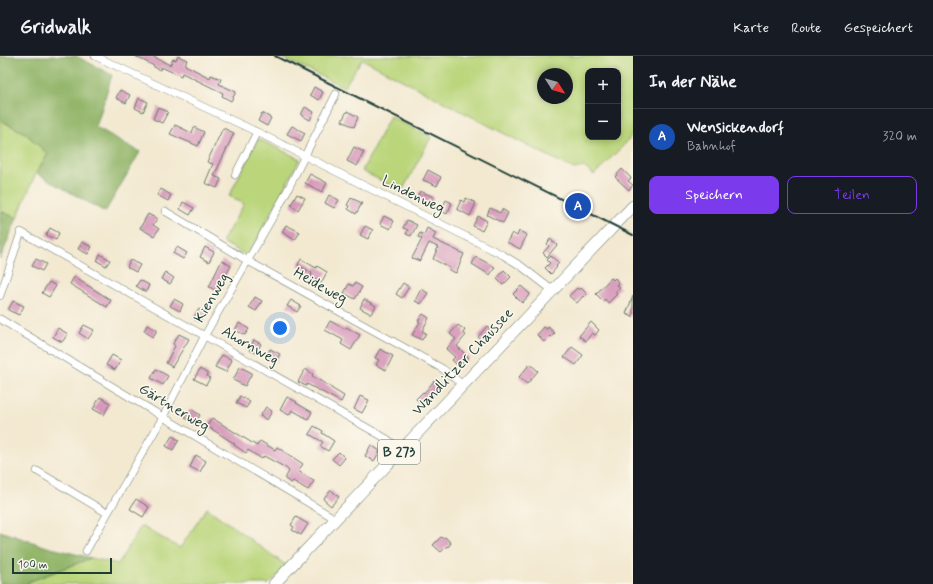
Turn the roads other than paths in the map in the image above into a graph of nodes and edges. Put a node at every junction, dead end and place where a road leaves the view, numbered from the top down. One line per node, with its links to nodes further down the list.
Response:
1 (95, 56): 3 (street, Lindenweg)
2 (336, 94): 4 (street, Kienweg)
3 (256, 132): 4 (street, Lindenweg); 5 (street)
4 (305, 156): 8 (street, Kienweg); 9 (street, Lindenweg)
5 (235, 175)
6 (633, 206): 9 (main road, Wandlitzer Chaussee / B 273)
7 (165, 211): 8 (street, Heideweg)
8 (248, 261): 12 (street, Kienweg); 13 (street, Heideweg)
9 (552, 290): 13 (main road, Wandlitzer Chaussee / B 273)
10 (0, 296): 12 (street, Ahornweg)
11 (0, 319): 14 (street, Gärtnerweg)
12 (205, 335): 14 (street, Kienweg); 15 (street, Ahornweg)
13 (463, 385): 15 (main road, Wandlitzer Chaussee / B 273)
14 (163, 417): 17 (street, Kienweg); 18 (street, Gärtnerweg)
15 (401, 450): 18 (main road, Wandlitzer Chaussee / B 273)
16 (37, 471): 17 (street)
17 (107, 512): 19 (street, Kienweg)
18 (335, 520): 20 (main road, B 273)
19 (86, 551)
20 (274, 584)

